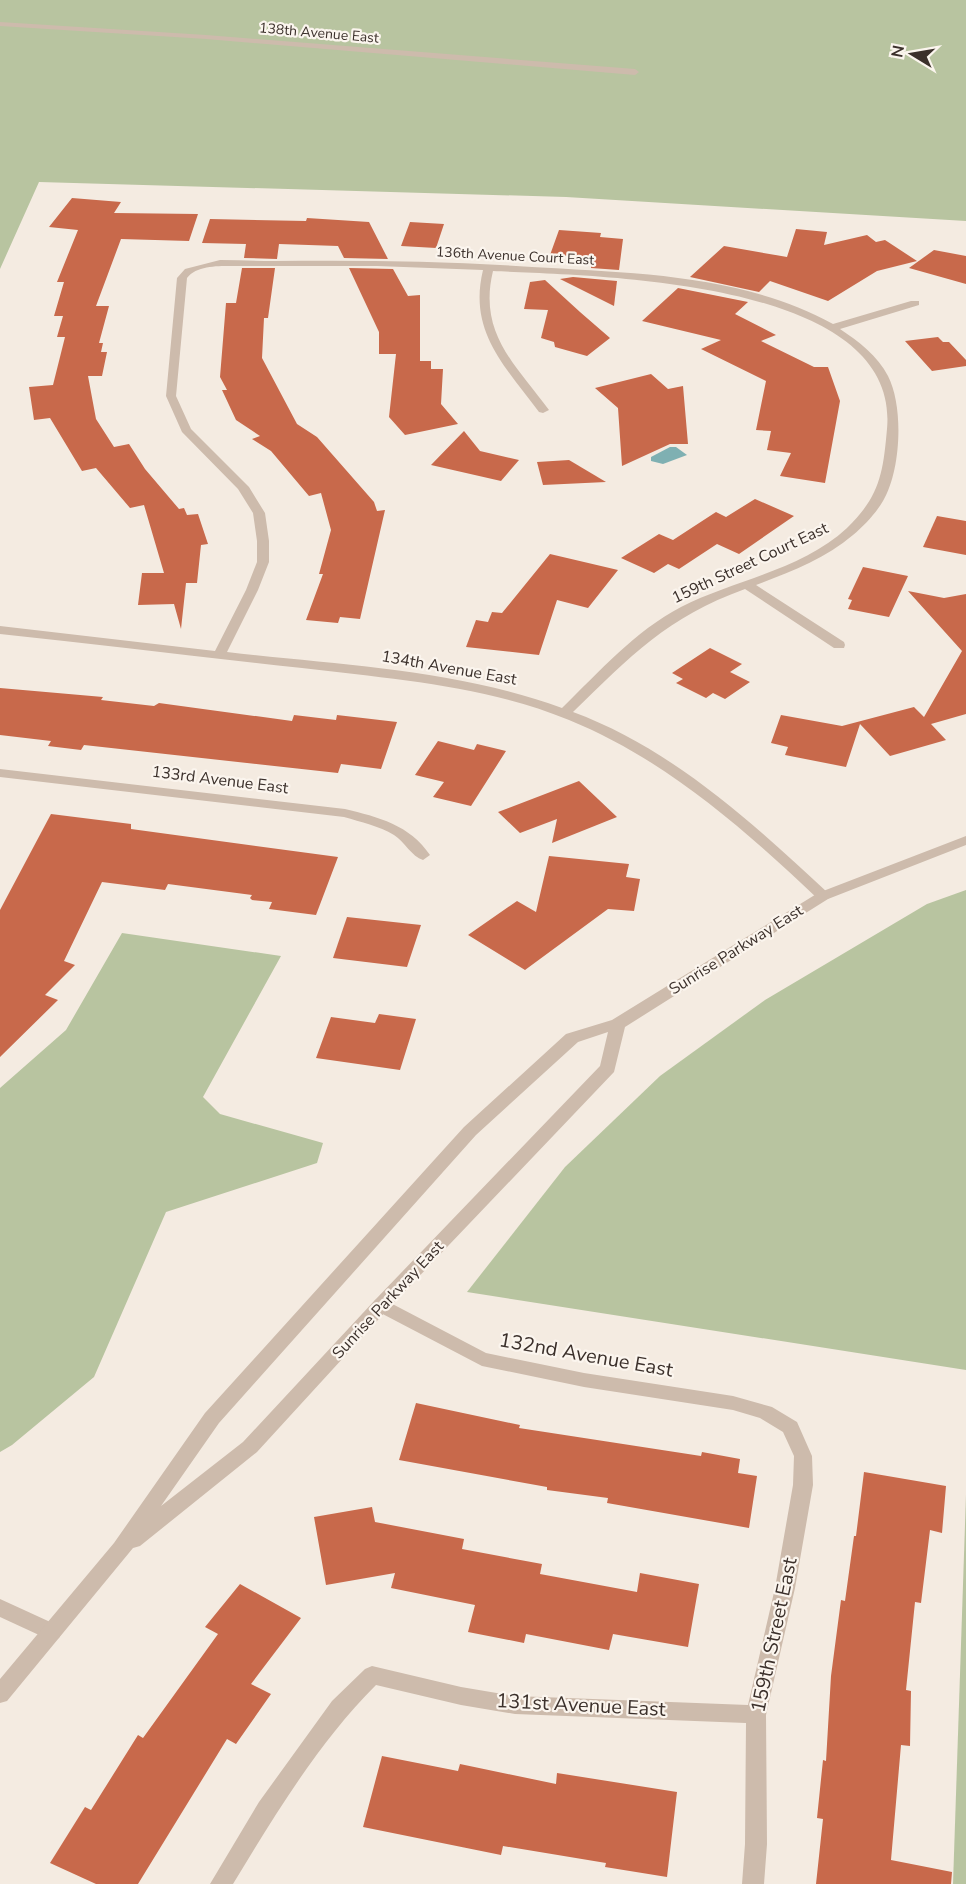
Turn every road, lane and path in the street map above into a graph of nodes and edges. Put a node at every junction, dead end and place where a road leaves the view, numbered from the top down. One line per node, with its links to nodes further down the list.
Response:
1 (0, 24): 2 (street, 138th Avenue East)
2 (635, 72)
3 (489, 267): 5 (street, 136th Avenue Court East); 6 (street); 10 (street, 136th Avenue Court East)
4 (915, 303): 5 (street)
5 (831, 328): 7 (street, 159th Street Court East)
6 (543, 410)
7 (748, 585): 9 (street); 11 (street, 159th Street Court East)
8 (0, 630): 10 (street, 134th Avenue East)
9 (838, 645)
10 (219, 655): 11 (street, 134th Avenue East)
11 (564, 712): 15 (street, 134th Avenue East)
12 (1, 774): 14 (street, 133rd Avenue East)
13 (966, 840): 15 (street)
14 (423, 855)
15 (823, 896): 16 (street, Sunrise Parkway East)
16 (618, 1024): 17 (street, Sunrise Parkway East); 19 (street, Sunrise Parkway East)
17 (381, 1305): 18 (street, 132nd Avenue East); 19 (street, Sunrise Parkway East)
18 (790, 1427): 23 (street, 159th Street East)
19 (121, 1549): 21 (street, Sunrise Parkway East)
20 (0, 1608): 21 (street)
21 (52, 1632): 22 (street, Sunrise Parkway East)
22 (0, 1694)
23 (756, 1715): 24 (street, 131st Avenue East); 25 (street, 159th Street East)
24 (221, 1884)
25 (753, 1884)

